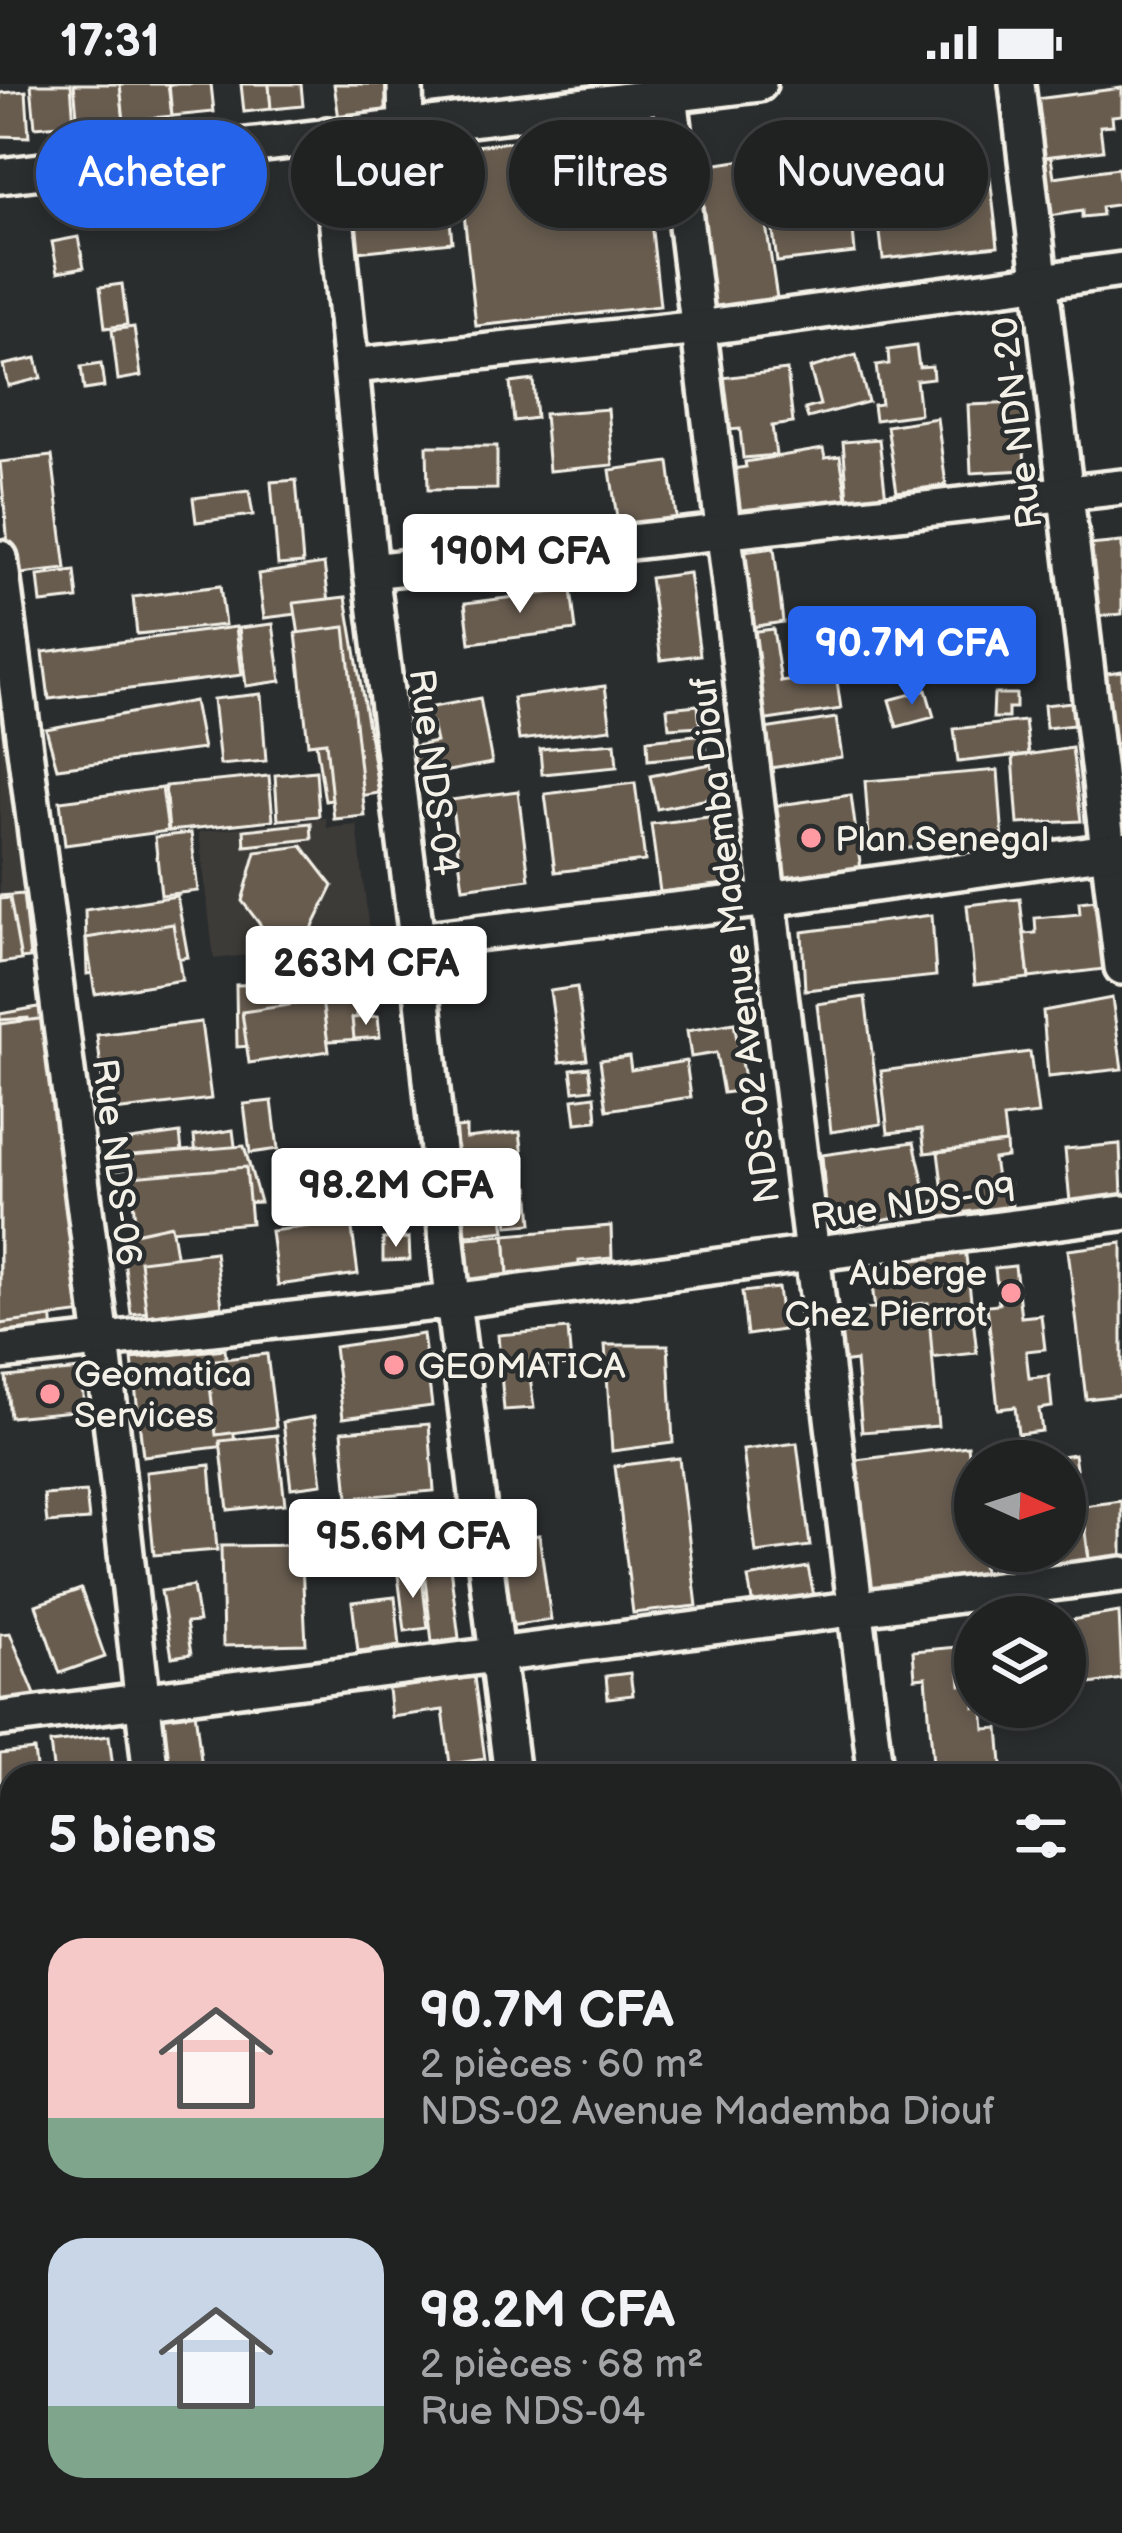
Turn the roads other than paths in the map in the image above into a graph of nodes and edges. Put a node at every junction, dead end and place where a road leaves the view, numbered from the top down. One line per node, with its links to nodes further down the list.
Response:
1 (405, 84): 5 (street)
2 (759, 84): 4 (street)
3 (1017, 84): 11 (street, Rue NDN-20)
4 (670, 95): 6 (street); 12 (street, NDS-02 Avenue Mademba Diouf)
5 (406, 120)
6 (464, 120)
7 (291, 140): 8 (street)
8 (0, 176)
9 (338, 228): 13 (street, Rue NDS-04)
10 (1122, 270): 11 (street)
11 (1038, 283): 12 (street); 15 (street, Rue NDN-20)
12 (698, 328): 13 (street); 16 (street, NDS-02 Avenue Mademba Diouf)
13 (353, 366): 18 (street, Rue NDS-04)
14 (1122, 487): 15 (street)
15 (1064, 495): 16 (street); 19 (street, Rue NDN-20)
16 (724, 534): 18 (street); 20 (street, NDS-02 Avenue Mademba Diouf)
17 (0, 558): 26 (street, Rue NDS-06)
18 (371, 572): 21 (street, Rue NDS-04)
19 (1115, 850): 20 (street); 22 (street, Rue NDN-20)
20 (769, 899): 21 (street); 24 (street, NDS-02 Avenue Mademba Diouf)
21 (417, 940): 25 (street, Rue NDS-04)
22 (1122, 967)
23 (1122, 1213): 24 (street, Rue NDS-09)
24 (812, 1256): 25 (street, Rue NDS-09); 29 (street, NDS-02 Avenue Mademba Diouf)
25 (453, 1301): 26 (street, Rue NDS-09); 30 (street, Rue NDS-04)
26 (102, 1340): 27 (street, Rue NDS-09); 31 (street, Rue NDS-06)
27 (0, 1352)
28 (1122, 1574): 29 (street)
29 (855, 1609): 30 (street); 35 (street, NDS-02 Avenue Mademba Diouf)
30 (496, 1655): 31 (street); 34 (street, Rue NDS-04)
31 (142, 1701): 32 (street); 33 (street, Rue NDS-06)
32 (0, 1719)
33 (150, 1764)
34 (510, 1764)
35 (874, 1764)

